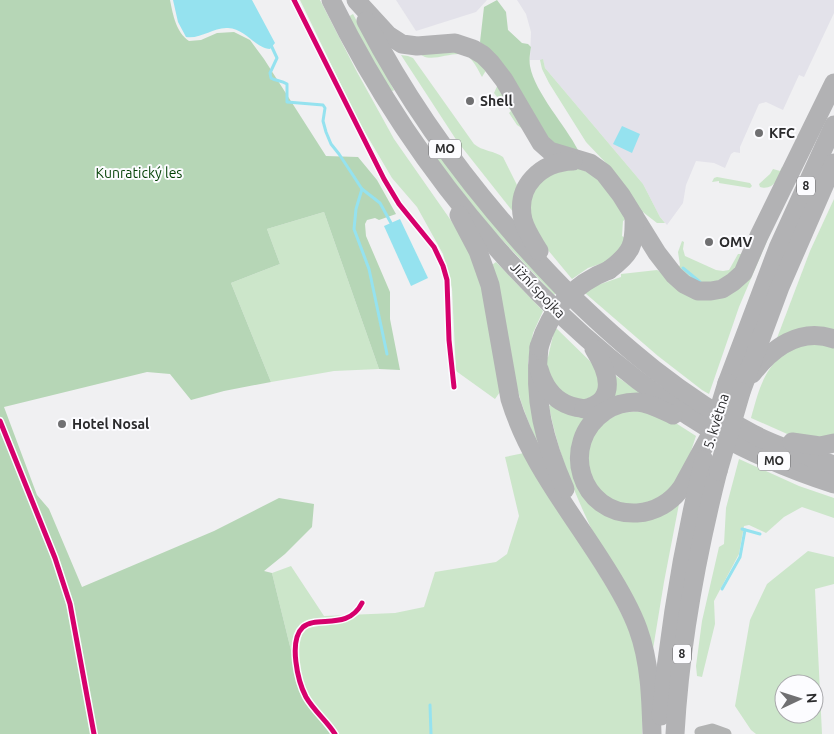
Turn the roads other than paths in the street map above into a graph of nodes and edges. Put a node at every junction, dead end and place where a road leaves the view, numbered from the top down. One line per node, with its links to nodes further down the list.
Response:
1 (330, 0): 7 (highway, Jižní spojka / MO)
2 (355, 0): 5 (highway); 11 (highway, Jižní spojka / MO)
3 (834, 83): 9 (highway)
4 (834, 125): 15 (highway, 5. května / 8)
5 (582, 160): 8 (highway); 11 (highway)
6 (834, 163): 15 (highway, 5. května / 8)
7 (429, 164): 12 (highway, Jižní spojka / MO); 24 (highway)
8 (634, 216): 9 (highway); 10 (highway)
9 (658, 253): 10 (highway)
10 (609, 270): 14 (highway, bridge)
11 (558, 282): 19 (highway, Jižní spojka / MO)
12 (584, 335): 17 (highway); 18 (highway, Jižní spojka / MO)
13 (834, 339): 15 (highway)
14 (538, 352): 17 (highway); 24 (highway)
15 (734, 388): 18 (highway, 5. května / 8, bridge); 21 (highway, 5. května / 8, bridge)
16 (616, 406): 17 (highway); 18 (highway); 21 (highway)
17 (580, 409)
18 (714, 433): 21 (highway, 5. května / 8); 23 (highway, Jižní spojka / MO)
19 (754, 435): 20 (highway); 22 (highway, Jižní spojka / MO)
20 (834, 444)
21 (706, 464): 27 (highway, 5. května / 8); 28 (highway, 5. května / 8)
22 (834, 465)
23 (834, 484)
24 (584, 532): 26 (highway)
25 (700, 732): 29 (street)
26 (652, 734)
27 (660, 734)
28 (675, 734)
29 (726, 734)

